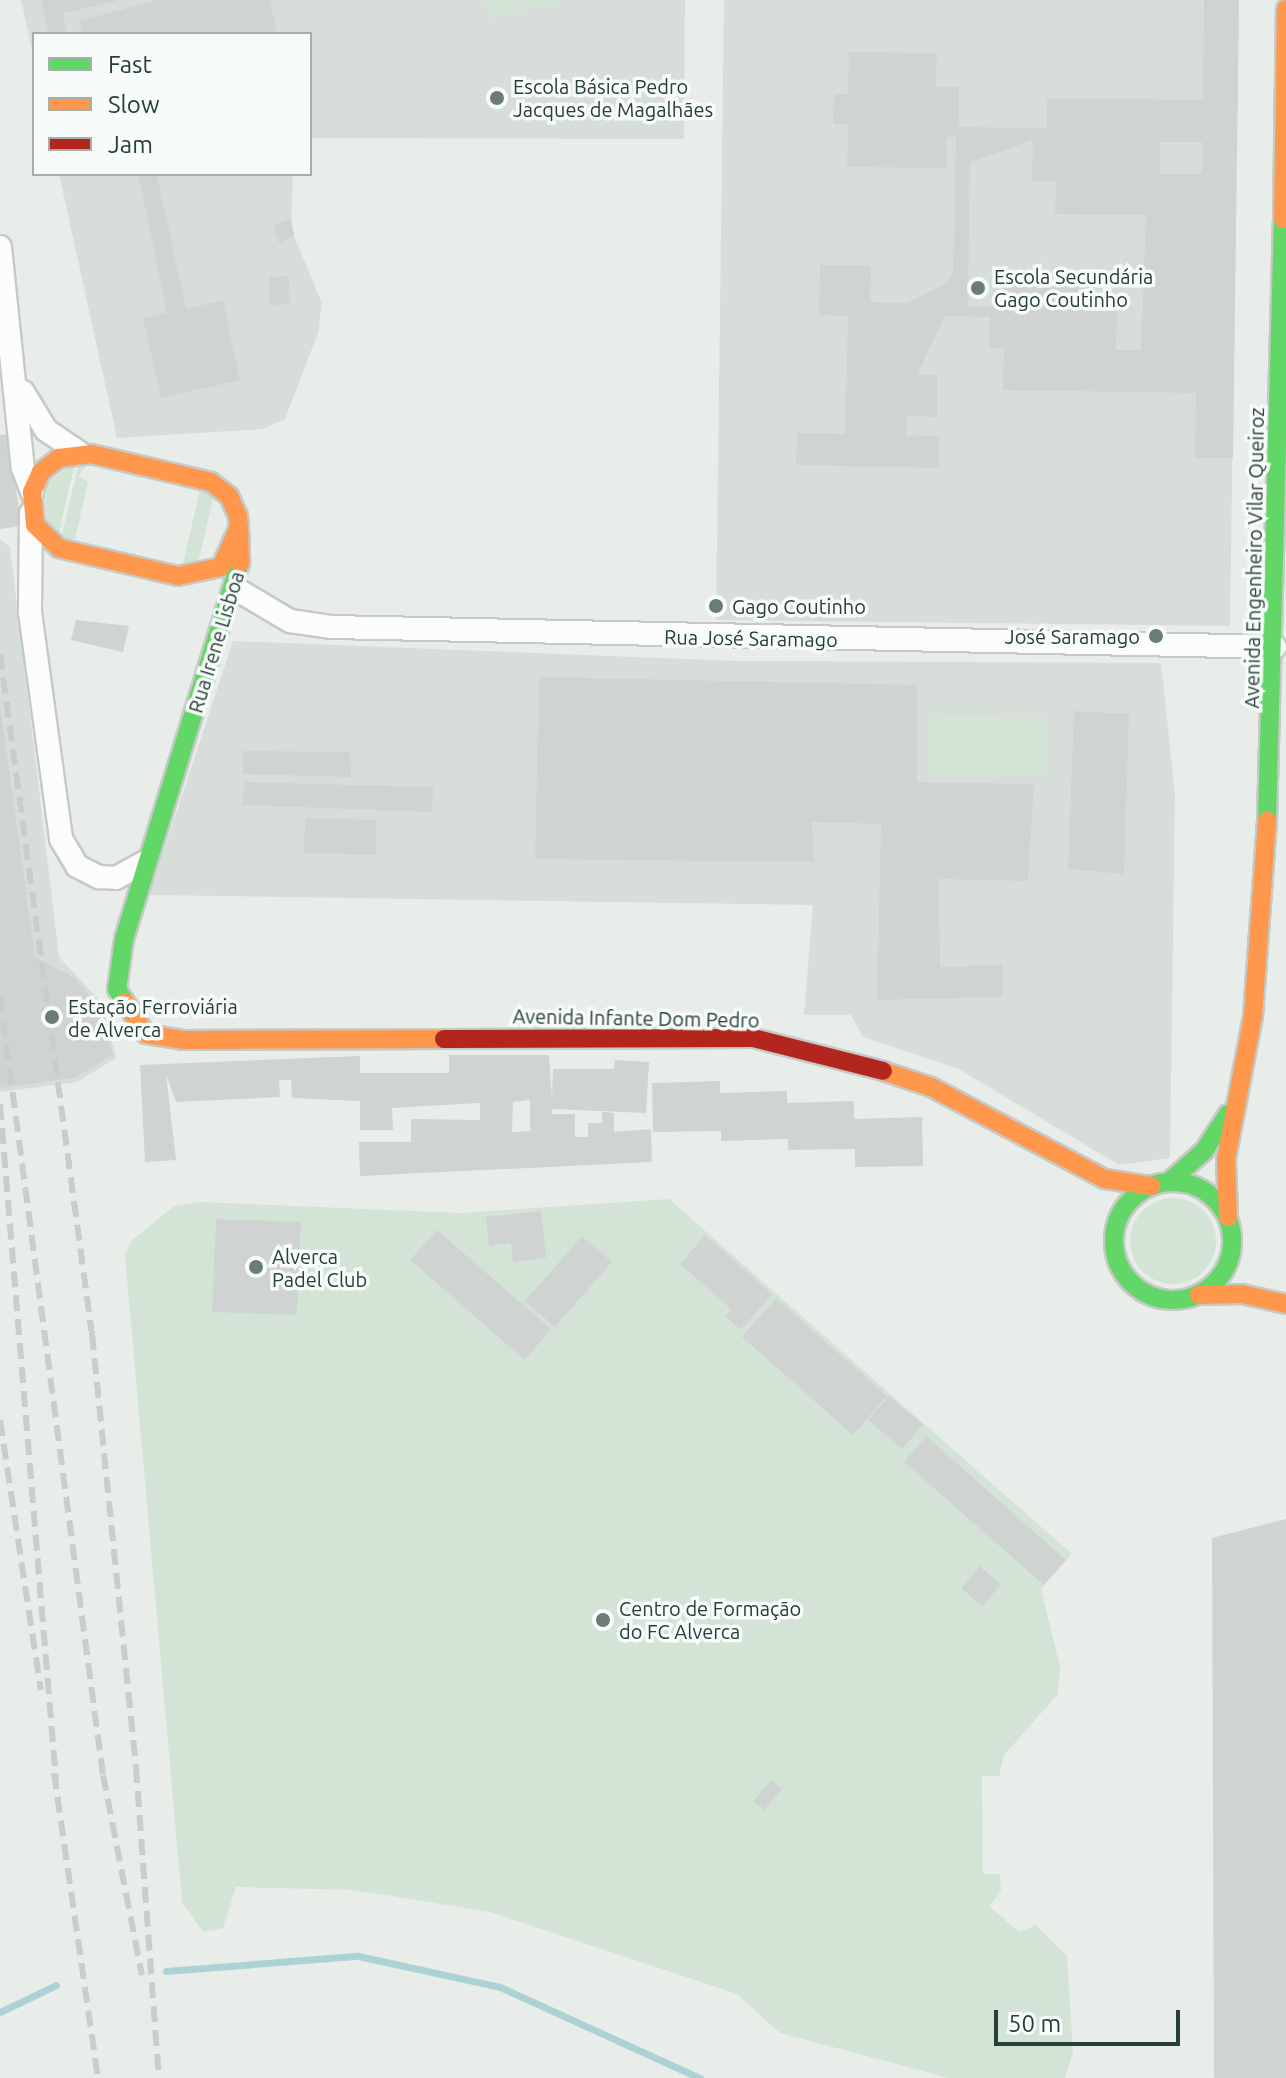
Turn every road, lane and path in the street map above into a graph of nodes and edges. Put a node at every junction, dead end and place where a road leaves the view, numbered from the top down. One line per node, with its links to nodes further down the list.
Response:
1 (1286, 9): 9 (street, Avenida Engenheiro Vilar Queiroz)
2 (0, 247): 3 (street)
3 (17, 378): 4 (street); 5 (street)
4 (80, 453): 5 (street); 6 (street, Rua Irene Lisboa)
5 (31, 498): 7 (street); 10 (street)
6 (239, 527): 7 (street); 8 (street, Rua Irene Lisboa)
7 (178, 576): 8 (street)
8 (236, 589): 9 (street, Rua José Saramago); 10 (street, Rua Irene Lisboa)
9 (1275, 647): 12 (street, Avenida Engenheiro Vilar Queiroz)
10 (145, 862): 11 (street, Rua Irene Lisboa)
11 (117, 989): 13 (street, Avenida Infante Dom Pedro)
12 (1233, 1105): 13 (street, Avenida Engenheiro Vilar Queiroz); 14 (street, Avenida Engenheiro Vilar Queiroz)
13 (1160, 1184): 14 (street); 15 (street)
14 (1230, 1226): 15 (street); 16 (street)
15 (1199, 1295): 16 (street)
16 (1281, 1302)

